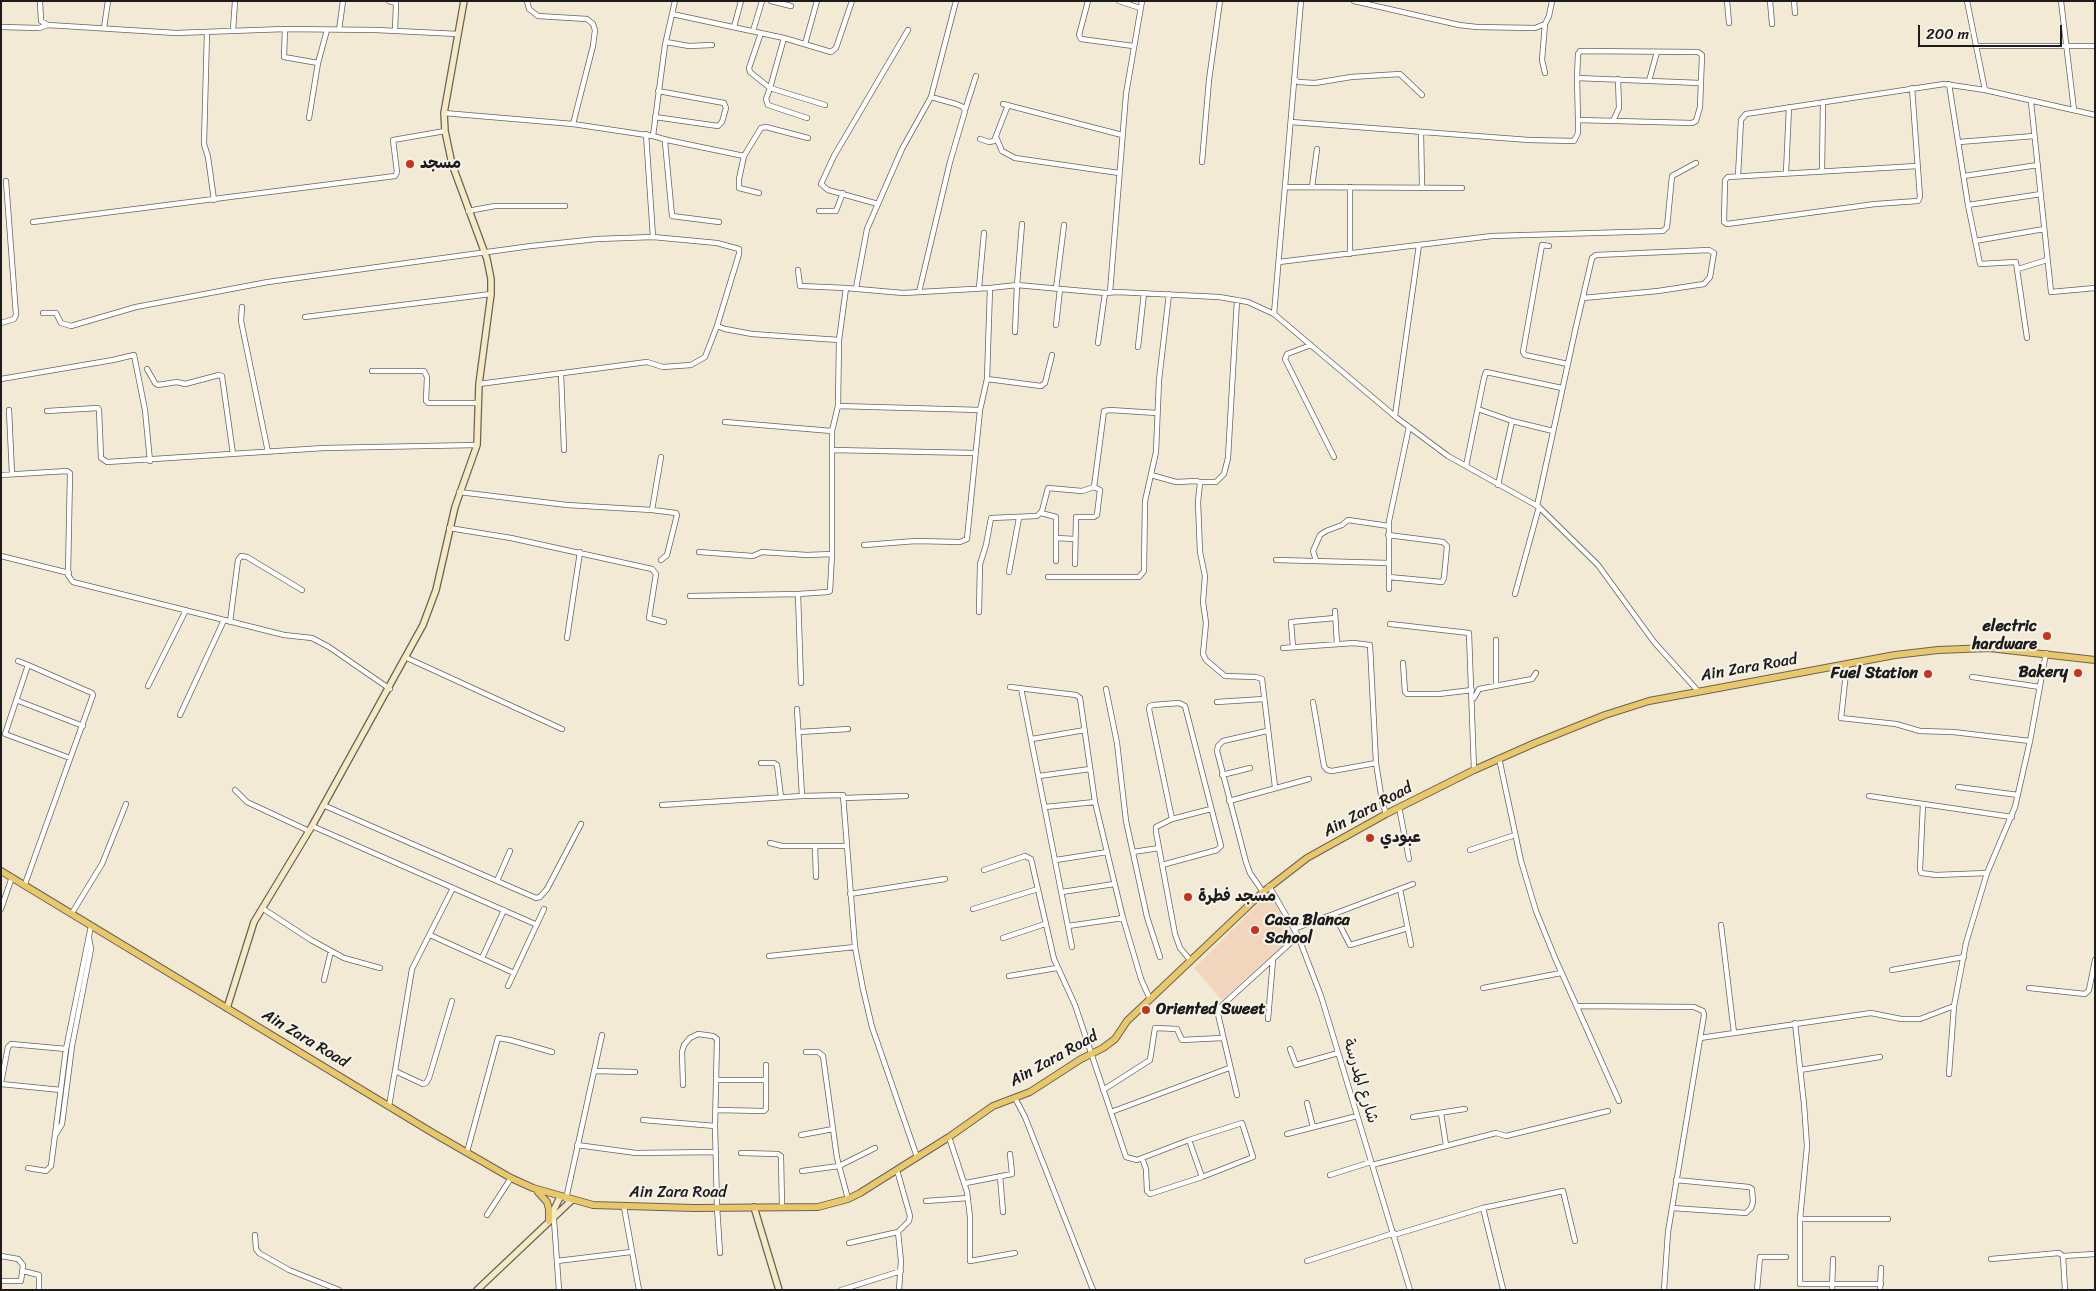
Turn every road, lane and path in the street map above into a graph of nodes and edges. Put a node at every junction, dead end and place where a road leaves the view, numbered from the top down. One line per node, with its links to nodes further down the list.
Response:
1 (40, 1): 35 (street)
2 (108, 1): 38 (street)
3 (235, 1): 40 (street)
4 (343, 1): 42 (street)
5 (389, 1): 44 (street)
6 (464, 1): 48 (main road)
7 (527, 1): 87 (street)
8 (675, 1): 31 (street)
9 (741, 1): 37 (street)
10 (762, 1): 45 (street)
11 (771, 1): 28 (street)
12 (817, 1): 52 (street)
13 (852, 1): 52 (street)
14 (956, 1): 72 (street)
15 (1088, 1): 53 (street)
16 (1119, 1): 29 (street)
17 (1142, 1): 29 (street)
18 (1220, 1): 101 (street)
19 (1300, 1): 61 (street)
20 (1354, 1): 27 (street)
21 (1552, 1): 33 (street)
22 (1728, 1): 32 (street)
23 (1770, 1): 34 (street)
24 (1794, 1): 30 (street)
25 (1967, 1): 54 (street)
26 (2062, 1): 55 (street)
27 (1369, 3): 33 (street)
28 (791, 6)
29 (1140, 8): 53 (street)
30 (1795, 13)
31 (672, 14): 37 (street); 50 (street)
32 (1729, 23)
33 (1545, 24): 59 (street)
34 (1772, 24)
35 (48, 25): 36 (street); 38 (street)
36 (1, 27)
37 (734, 27): 45 (street)
38 (104, 28): 46 (street)
39 (286, 29): 40 (street); 41 (street); 58 (street)
40 (232, 30): 46 (street)
41 (327, 30): 42 (street); 58 (street)
42 (339, 30): 44 (street)
43 (908, 30): 117 (street)
44 (395, 31): 48 (street)
45 (753, 31): 47 (street)
46 (207, 32): 119 (street)
47 (761, 33): 49 (street); 67 (street)
48 (458, 34): 79 (main road)
49 (784, 38): 52 (street); 67 (street)
50 (666, 42): 51 (street); 70 (street)
51 (712, 44)
52 (805, 44)
53 (1133, 46): 91 (street)
54 (1976, 46): 55 (street); 69 (street)
55 (2068, 46): 56 (street); 77 (street)
56 (2095, 46)
57 (1657, 52): 62 (street); 64 (street); 65 (street)
58 (318, 63): 82 (street)
59 (1545, 73)
60 (976, 76): 78 (street)
61 (1294, 78): 71 (street); 86 (street)
62 (1577, 78): 63 (street); 84 (street)
63 (1618, 79): 64 (street); 85 (street)
64 (1649, 81): 65 (street)
65 (1700, 83): 85 (street)
66 (1949, 84): 68 (street); 69 (street); 98 (street)
67 (770, 88): 75 (street); 83 (street)
68 (1912, 88): 73 (street); 104 (street)
69 (1986, 90): 74 (street)
70 (658, 91): 81 (street); 81 (street)
71 (1422, 95)
72 (932, 97): 78 (street); 120 (street)
73 (1823, 102): 76 (street); 105 (street)
74 (2032, 102): 77 (street); 93 (street)
75 (825, 105)
76 (1789, 107): 107 (street); 108 (street)
77 (2074, 110): 80 (street)
78 (965, 111): 148 (street)
79 (444, 113): 87 (street); 88 (main road)
80 (2095, 115)
81 (655, 117): 92 (street)
82 (309, 118)
83 (807, 118)
84 (1578, 120): 85 (street); 89 (street)
85 (1613, 121)
86 (1290, 122): 89 (street); 111 (street)
87 (573, 124): 90 (street)
88 (445, 131): 119 (street); 124 (main road)
89 (1421, 132): 114 (street)
90 (646, 134): 92 (street); 131 (street)
91 (1122, 135): 94 (street); 106 (street)
92 (653, 136): 97 (street)
93 (2034, 136): 98 (street); 103 (street)
94 (996, 137): 96 (street); 106 (street)
95 (808, 138): 100 (street)
96 (980, 139)
97 (667, 140): 100 (street); 126 (street)
98 (1959, 142): 109 (street)
99 (1317, 149): 112 (street)
100 (744, 156): 116 (street)
101 (1202, 162)
102 (1696, 163): 133 (street)
103 (2038, 165): 109 (street); 118 (street)
104 (1917, 166): 105 (street); 108 (street)
105 (1822, 171): 107 (street)
106 (1119, 172): 149 (street)
107 (1786, 173): 108 (street)
108 (1738, 176)
109 (1964, 176): 121 (street)
110 (6, 181): 159 (street)
111 (1284, 187): 112 (street); 138 (street)
112 (1312, 187): 113 (street)
113 (1350, 187): 114 (street); 136 (street)
114 (1422, 188): 115 (street)
115 (1462, 188)
116 (759, 193)
117 (843, 193): 120 (street); 123 (street)
118 (2040, 194): 121 (street); 129 (street)
119 (214, 200): 125 (street)
120 (878, 204): 143 (street)
121 (1968, 205): 132 (street)
122 (565, 206): 124 (street)
123 (819, 210)
124 (468, 211): 135 (main road)
125 (33, 222)
126 (719, 222)
127 (1022, 224): 141 (street)
128 (1064, 225): 147 (street)
129 (2044, 229): 132 (street); 137 (street)
130 (984, 233): 144 (street)
131 (653, 237): 135 (street); 161 (street)
132 (1975, 241): 139 (street)
133 (1419, 245): 136 (street); 184 (street)
134 (1549, 246): 169 (street)
135 (485, 253): 150 (main road); 156 (street)
136 (1350, 254): 138 (street)
137 (2047, 260): 139 (street); 146 (street)
138 (1279, 262): 157 (street)
139 (2018, 269): 163 (street)
140 (798, 270): 142 (street)
141 (1017, 284): 145 (street); 147 (street); 162 (street)
142 (846, 288): 143 (street); 164 (street)
143 (856, 288): 148 (street)
144 (980, 288): 145 (street); 148 (street)
145 (990, 288): 174 (street)
146 (2095, 288)
147 (1058, 289): 149 (street); 160 (street)
148 (919, 292)
149 (1107, 292): 151 (street); 165 (street)
150 (491, 294): 158 (street); 175 (main road)
151 (1144, 294): 152 (street); 167 (street)
152 (1169, 294): 154 (street); 183 (street)
153 (1583, 298): 153 (street); 169 (street)
154 (1237, 300): 157 (street); 203 (street)
155 (242, 307): 193 (street)
156 (43, 313)
157 (1274, 314): 166 (street)
158 (305, 317)
159 (1, 323)
160 (1056, 325)
161 (716, 326): 164 (street); 172 (street)
162 (1015, 332)
163 (2027, 338)
164 (839, 340): 178 (street)
165 (1098, 343)
166 (1311, 345): 184 (street); 197 (street)
167 (1138, 347)
168 (1052, 355): 174 (street)
169 (1568, 364): 176 (street)
170 (147, 369): 195 (street)
171 (372, 371): 177 (street)
172 (562, 373): 175 (street); 191 (street)
173 (1, 379): 198 (street)
174 (987, 379): 181 (street)
175 (478, 384): 177 (main road)
176 (1562, 388): 179 (street); 189 (street)
177 (478, 403): 190 (main road)
178 (838, 406): 181 (street); 188 (street)
179 (1478, 409): 185 (street); 199 (street)
180 (8, 410): 200 (street)
181 (980, 410): 194 (street)
182 (46, 411): 198 (street)
183 (1157, 413): 202 (street); 205 (street)
184 (1395, 416): 187 (street)
185 (1512, 421): 189 (street); 204 (street)
186 (725, 422): 188 (street)
187 (1409, 427): 199 (street); 211 (street)
188 (832, 431): 192 (street)
189 (1553, 431): 207 (street)
190 (477, 445): 193 (street); 206 (main road)
191 (564, 450)
192 (833, 450): 194 (street); 219 (street)
193 (268, 452): 195 (street)
194 (975, 453): 216 (street)
195 (233, 454): 198 (street)
196 (661, 457): 208 (street)
197 (1334, 457)
198 (150, 461)
199 (1466, 466): 204 (street)
200 (12, 474): 201 (street); 228 (street)
201 (1, 475)
202 (1151, 475): 203 (street); 229 (street)
203 (1199, 482): 267 (street)
204 (1498, 484): 207 (street)
205 (1094, 487): 209 (street); 215 (street)
206 (459, 492): 208 (street); 212 (main road)
207 (1538, 507): 234 (street); 266 (street)
208 (652, 510): 221 (street)
209 (1041, 513): 210 (street); 214 (street)
210 (1019, 518): 227 (street); 238 (street)
211 (1389, 526): 213 (street); 223 (street)
212 (449, 528): 217 (street); 249 (main road)
213 (1388, 535): 226 (street); 230 (street)
214 (1056, 538): 215 (street); 224 (street)
215 (1075, 539): 225 (street)
216 (864, 545)
217 (580, 552): 241 (street); 243 (street)
218 (699, 552): 219 (street)
219 (832, 554): 233 (street)
220 (1, 556): 228 (street)
221 (662, 560)
222 (1276, 560): 223 (street)
223 (1316, 560): 226 (street)
224 (1056, 561)
225 (1075, 564)
226 (1389, 564): 230 (street)
227 (1009, 572)
228 (68, 573): 236 (street)
229 (1048, 577)
230 (1389, 577): 231 (street)
231 (1390, 589)
232 (302, 590): 240 (street)
233 (798, 594): 235 (street); 257 (street)
234 (1515, 594)
235 (690, 596)
236 (186, 610): 240 (street); 259 (street)
237 (1335, 611): 239 (street)
238 (979, 612)
239 (1335, 618): 245 (street); 246 (street)
240 (227, 621): 263 (street); 273 (street)
241 (664, 622)
242 (1390, 624): 265 (street)
243 (567, 638)
244 (1496, 640): 258 (street)
245 (1337, 644): 246 (street); 285 (street)
246 (1294, 647): 247 (street)
247 (1283, 648)
248 (2046, 653): 250 (main road, Ain Zara Road); 253 (main road, Ain Zara Road); 261 (street)
249 (407, 658): 263 (main road); 275 (street)
250 (2095, 660)
251 (18, 661): 254 (street)
252 (1403, 663): 265 (street)
253 (1847, 664): 266 (main road, Ain Zara Road); 282 (street)
254 (28, 666): 268 (street); 274 (street)
255 (1536, 673): 258 (street)
256 (1972, 677): 261 (street)
257 (801, 683)
258 (1496, 685): 271 (street)
259 (148, 686)
260 (1010, 687): 262 (street)
261 (2040, 687): 282 (street)
262 (1022, 688): 277 (street); 281 (street)
263 (390, 689): 306 (main road)
264 (1106, 689): 324 (street)
265 (1472, 690): 271 (street)
266 (1698, 691): 284 (main road, Ain Zara Road)
267 (1264, 699): 269 (street); 278 (street)
268 (16, 700): 274 (street); 280 (street)
269 (1217, 702)
270 (1313, 702): 285 (street)
271 (1473, 704): 289 (street)
272 (797, 709): 279 (street)
273 (180, 715)
274 (82, 726): 283 (street)
275 (562, 729)
276 (848, 729): 279 (street)
277 (1084, 730): 281 (street); 288 (street)
278 (1267, 731): 290 (street); 293 (street)
279 (798, 732): 297 (street)
280 (3, 733): 283 (street)
281 (1032, 738): 291 (street)
282 (2030, 741): 296 (street)
283 (70, 758): 335 (street)
284 (1499, 758): 289 (main road, Ain Zara Road); 316 (street)
285 (1376, 762): 311 (street)
286 (761, 763): 300 (street)
287 (1250, 768): 290 (street)
288 (1090, 769): 291 (street); 303 (street)
289 (1474, 770): 309 (main road, Ain Zara Road)
290 (1222, 775): 302 (street)
291 (1039, 776): 308 (street)
292 (1308, 778): 293 (street)
293 (1275, 787): 302 (street)
294 (1958, 787): 296 (street)
295 (235, 790): 315 (street)
296 (2018, 794): 312 (street)
297 (802, 796): 300 (street); 301 (street)
298 (906, 796): 301 (street)
299 (1869, 796): 305 (street)
300 (781, 797): 307 (street)
301 (843, 798): 319 (street)
302 (1229, 800): 343 (street)
303 (1095, 802): 308 (street); 323 (street)
304 (126, 804): 350 (street)
305 (1923, 804): 312 (street); 330 (street)
306 (323, 805): 315 (main road); 334 (street)
307 (662, 805)
308 (1046, 807): 326 (street)
309 (1399, 807): 311 (main road, Ain Zara Road); 325 (street)
310 (1211, 808): 313 (street); 313 (street); 327 (street)
311 (1386, 814): 338 (main road, Ain Zara Road)
312 (2012, 817): 330 (street)
313 (1172, 819): 320 (street)
314 (580, 824): 334 (street)
315 (310, 828): 339 (street); 345 (main road)
316 (1515, 835): 322 (street); 379 (street)
317 (770, 843): 318 (street)
318 (815, 846): 319 (street); 332 (street)
319 (847, 846): 344 (street)
320 (1159, 848): 324 (street); 327 (street)
321 (510, 850): 334 (street)
322 (1470, 850)
323 (1107, 852): 326 (street); 336 (street)
324 (1134, 852): 371 (street)
325 (1409, 859)
326 (1056, 860): 342 (street)
327 (1162, 865): 374 (street)
328 (1, 870): 331 (main road, Ain Zara Road)
329 (984, 870): 340 (street)
330 (1987, 873): 369 (street)
331 (12, 877): 335 (main road, Ain Zara Road); 346 (street)
332 (816, 877)
333 (945, 879): 344 (street)
334 (497, 881)
335 (25, 884): 350 (main road, Ain Zara Road)
336 (1114, 884): 342 (street); 352 (street)
337 (1413, 884): 341 (street)
338 (1269, 886): 343 (main road, Ain Zara Road); 359 (street, شارع المدرسة)
339 (453, 888): 349 (street); 360 (street)
340 (1038, 889): 348 (street); 354 (street)
341 (1400, 889): 351 (street); 358 (street)
342 (1062, 892): 357 (street)
343 (1262, 892): 374 (main road, Ain Zara Road)
344 (850, 894): 365 (street)
345 (262, 908): 367 (street); 389 (main road)
346 (1, 909)
347 (544, 909): 353 (street)
348 (973, 909)
349 (504, 910): 353 (street); 370 (street)
350 (72, 913): 356 (main road, Ain Zara Road)
351 (1334, 914): 358 (street); 359 (street)
352 (1123, 918): 357 (street); 385 (street)
353 (535, 924): 378 (street)
354 (1045, 924): 363 (street); 376 (street)
355 (1721, 925): 392 (street)
356 (91, 926): 362 (street); 389 (main road, Ain Zara Road)
357 (1068, 926): 366 (street)
358 (1408, 928): 364 (street)
359 (1294, 929): 361 (street, شارع المدرسة)
360 (430, 935): 370 (street); 406 (street)
361 (1298, 936): 372 (street); 400 (street, شارع المدرسة)
362 (89, 938): 396 (street); 434 (street)
363 (1004, 938)
364 (1412, 944)
365 (855, 946): 368 (street); 444 (street)
366 (1072, 947)
367 (331, 951): 375 (street); 381 (street)
368 (769, 956)
369 (1964, 957): 377 (street); 388 (street)
370 (482, 958): 378 (street)
371 (1160, 958)
372 (1273, 960): 390 (street); 394 (street)
373 (2095, 960): 384 (street)
374 (1192, 961): 385 (main road, Ain Zara Road)
375 (380, 968)
376 (1057, 968): 380 (street); 401 (street)
377 (1892, 970)
378 (514, 973): 382 (street)
379 (1561, 973): 383 (street); 387 (street)
380 (1009, 976)
381 (324, 980)
382 (508, 986)
383 (1483, 988)
384 (2029, 988)
385 (1150, 999): 401 (main road, Ain Zara Road)
386 (452, 1002): 406 (street)
387 (1576, 1006): 395 (street); 418 (street)
388 (1954, 1006): 391 (street); 409 (street)
389 (227, 1008): 420 (main road, Ain Zara Road)
390 (1268, 1019)
391 (1794, 1024): 392 (street); 405 (street)
392 (1734, 1032): 395 (street)
393 (602, 1035): 407 (street)
394 (1222, 1038): 404 (street); 415 (street)
395 (1700, 1038): 455 (street)
396 (66, 1049): 412 (street); 414 (street)
397 (1290, 1049): 400 (street)
398 (552, 1052): 440 (street)
399 (806, 1052): 431 (street)
400 (1338, 1053): 426 (street, شارع المدرسة)
401 (1091, 1054): 415 (street); 417 (main road, Ain Zara Road)
402 (1880, 1057): 405 (street)
403 (766, 1065): 411 (street)
404 (1229, 1068): 416 (street); 424 (street)
405 (1800, 1070): 470 (street)
406 (395, 1071): 420 (street)
407 (596, 1071): 408 (street); 437 (street)
408 (635, 1072)
409 (1949, 1074)
410 (717, 1080): 411 (street); 413 (street); 422 (street)
411 (766, 1080): 422 (street)
412 (1, 1083): 414 (street)
413 (683, 1084)
414 (61, 1090): 434 (street)
415 (1103, 1090): 424 (street)
416 (1237, 1095)
417 (1015, 1098): 435 (main road, Ain Zara Road); 504 (street)
418 (1619, 1101)
419 (1307, 1103): 430 (street)
420 (389, 1106): 440 (main road, Ain Zara Road)
421 (1465, 1109): 425 (street)
422 (716, 1110): 429 (street)
423 (1608, 1111): 438 (street)
424 (1111, 1112): 445 (street)
425 (1441, 1113): 427 (street); 438 (street)
426 (1357, 1116): 430 (street); 446 (street, شارع المدرسة)
427 (1413, 1117)
428 (643, 1120): 429 (street)
429 (715, 1126): 441 (street)
430 (1313, 1127): 432 (street)
431 (833, 1129): 433 (street); 447 (street)
432 (1288, 1134)
433 (801, 1135)
434 (55, 1136): 448 (street)
435 (949, 1137): 444 (main road, Ain Zara Road); 456 (street)
436 (1189, 1140): 445 (street); 454 (street); 454 (street)
437 (577, 1145): 441 (street); 459 (street)
438 (1446, 1145): 446 (street)
439 (875, 1148): 447 (street)
440 (467, 1152): 453 (main road, Ain Zara Road)
441 (716, 1152): 463 (street)
442 (741, 1153): 465 (street)
443 (1010, 1154): 451 (street)
444 (917, 1157): 449 (main road, Ain Zara Road)
445 (1142, 1158): 454 (street)
446 (1371, 1164): 452 (street); 474 (street, شارع المدرسة)
447 (839, 1166): 450 (street); 460 (street)
448 (28, 1168)
449 (898, 1170): 460 (main road, Ain Zara Road); 473 (street)
450 (802, 1171)
451 (1000, 1176): 456 (street); 468 (street)
452 (1330, 1176)
453 (511, 1178): 457 (main road, Ain Zara Road); 469 (street)
454 (1202, 1178)
455 (1676, 1180): 467 (street); 467 (street)
456 (966, 1183): 458 (street)
457 (533, 1188): 459 (main road, Ain Zara Road); 472 (main road)
458 (968, 1198): 461 (street); 480 (street)
459 (566, 1199): 462 (main road, Ain Zara Road); 472 (main road); 472 (main road)
460 (848, 1199): 465 (main road, Ain Zara Road)
461 (926, 1201)
462 (624, 1207): 463 (main road, Ain Zara Road); 478 (street)
463 (717, 1207): 464 (main road, Ain Zara Road); 479 (street)
464 (754, 1207): 465 (main road, Ain Zara Road); 501 (main road)
465 (782, 1207)
466 (1483, 1208): 474 (street); 476 (street); 495 (street)
467 (1672, 1208): 506 (street)
468 (1003, 1212)
469 (487, 1215)
470 (1800, 1219): 471 (street); 493 (street)
471 (1888, 1219)
472 (550, 1222): 487 (street); 498 (main road)
473 (898, 1232): 477 (street); 491 (street)
474 (1394, 1234): 488 (street); 505 (street, شارع المدرسة)
475 (256, 1236): 497 (street)
476 (1576, 1241)
477 (849, 1243)
478 (631, 1252): 487 (street); 500 (street)
479 (720, 1253)
480 (1015, 1253)
481 (2095, 1254): 483 (street)
482 (1, 1256): 490 (street)
483 (2063, 1256): 486 (street); 508 (street)
484 (1786, 1257): 507 (street)
485 (1833, 1259): 493 (street)
486 (1991, 1259)
487 (557, 1261): 499 (street)
488 (1308, 1261)
489 (1881, 1268): 494 (street)
490 (23, 1271): 492 (street); 496 (street)
491 (901, 1271): 502 (street); 503 (street)
492 (1, 1281)
493 (1832, 1287): 494 (street)
494 (1880, 1287)
495 (1503, 1289)
496 (39, 1290)
497 (339, 1290)
498 (477, 1290)
499 (559, 1290)
500 (639, 1290)
501 (778, 1290)
502 (841, 1290)
503 (899, 1290)
504 (1093, 1290)
505 (1410, 1290)
506 (1664, 1290)
507 (1757, 1290)
508 (2065, 1290)

